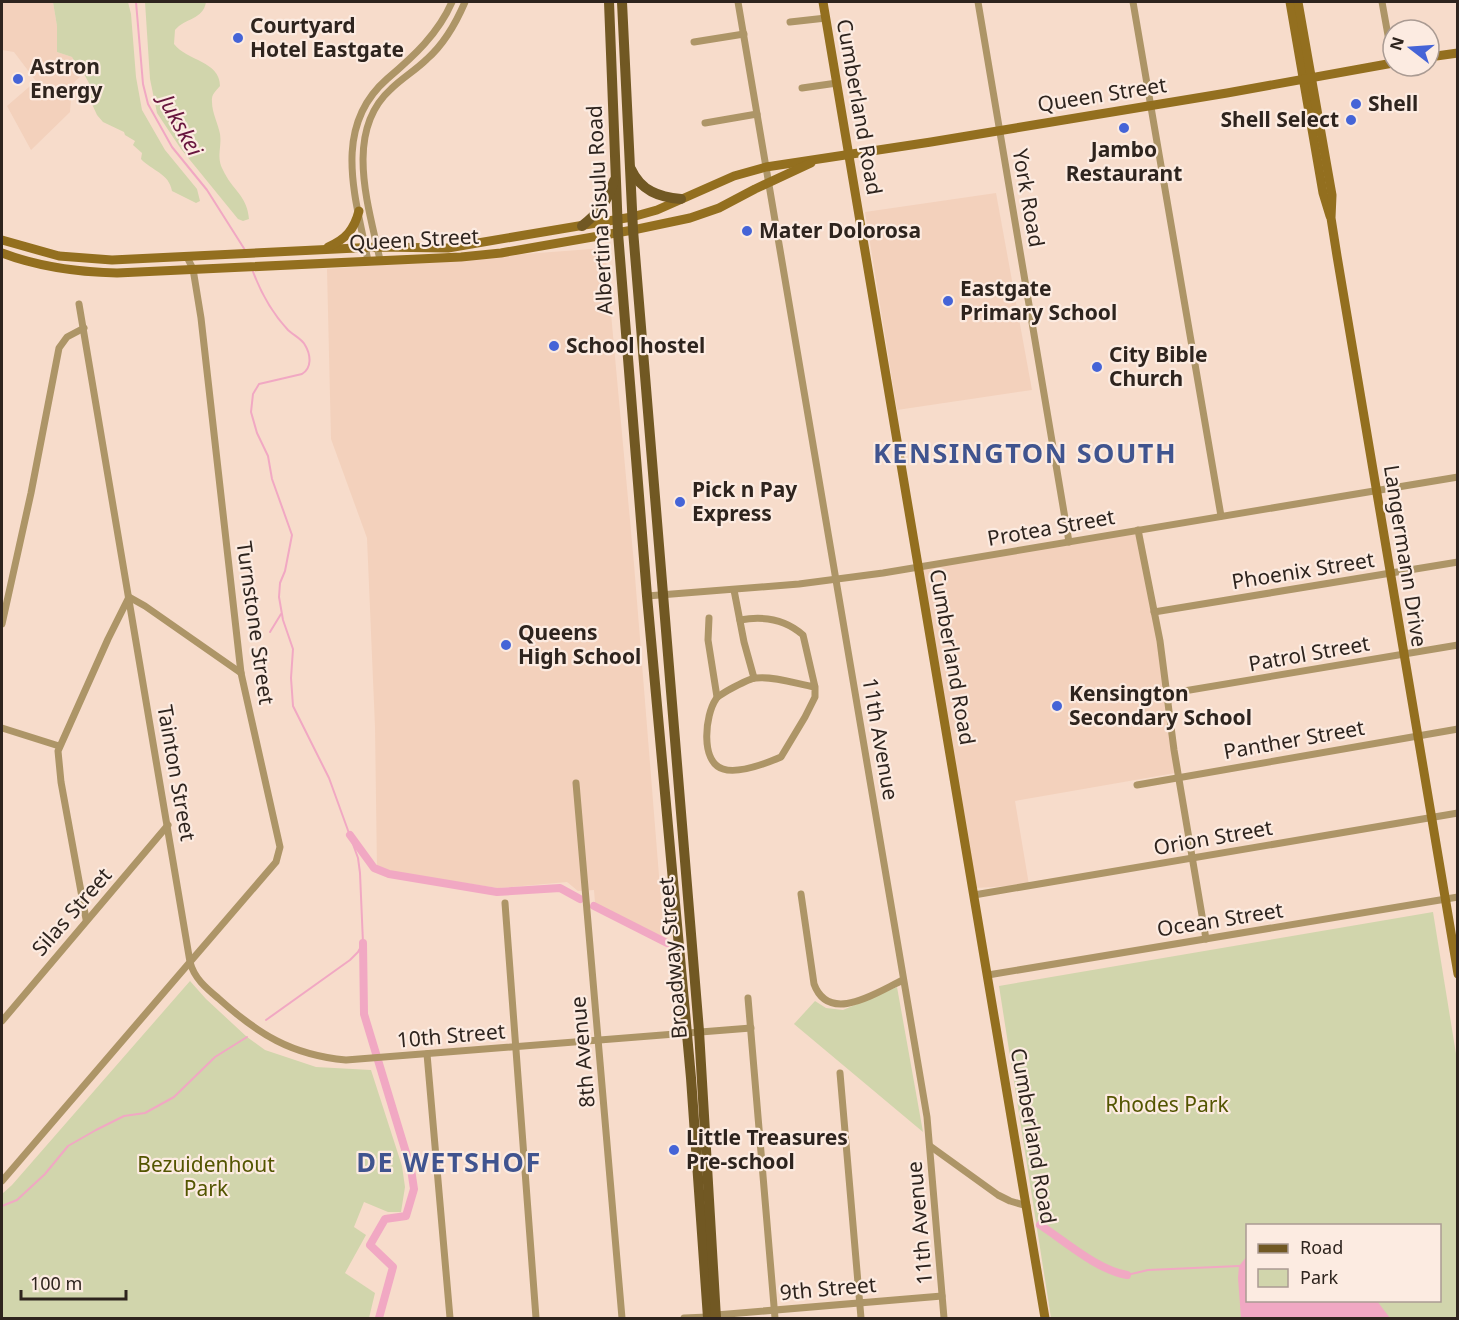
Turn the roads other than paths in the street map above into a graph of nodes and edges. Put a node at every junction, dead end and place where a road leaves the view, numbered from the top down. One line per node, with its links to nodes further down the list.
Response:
1 (452, 2): 35 (street)
2 (465, 2): 44 (street)
3 (609, 2): 32 (main road, Albertina Sisulu Road)
4 (622, 2): 30 (main road, Albertina Sisulu Road)
5 (738, 2): 15 (street, 11th Avenue)
6 (823, 2): 12 (main road, Cumberland Road)
7 (978, 2): 27 (street, York Road)
8 (1133, 2): 24 (street)
9 (1290, 2): 21 (main road, Langermann Drive)
10 (1299, 2): 20 (main road, Langermann Drive)
11 (1382, 2): 13 (street)
12 (826, 18): 14 (street); 22 (main road, Cumberland Road)
13 (1385, 18)
14 (790, 22)
15 (744, 34): 16 (street); 25 (street, 11th Avenue)
16 (694, 42)
17 (1458, 53): 18 (main road)
18 (1441, 55)
19 (1381, 65): 20 (main road, Queen Street)
20 (1312, 77): 21 (main road, Queen Street); 37 (main road, Langermann Drive)
21 (1302, 79): 24 (main road, Queen Street); 37 (main road, Langermann Drive)
22 (837, 83): 23 (street); 28 (main road, Cumberland Road)
23 (802, 88)
24 (1150, 105): 27 (main road, Queen Street); 55 (street)
25 (757, 114): 26 (street); 31 (street, 11th Avenue)
26 (705, 123)
27 (999, 130): 28 (main road, Queen Street); 57 (street, York Road)
28 (849, 155): 29 (main road, Queen Street); 59 (main road, Cumberland Road)
29 (816, 160): 31 (main road, Queen Street); 33 (main road, Queen Street)
30 (628, 163): 34 (main road); 36 (main road, Albertina Sisulu Road)
31 (766, 167): 33 (street, 11th Avenue); 34 (main road, Queen Street)
32 (617, 171): 38 (main road, Albertina Sisulu Road); 39 (main road)
33 (770, 182): 40 (main road, Queen Street); 61 (street, 11th Avenue)
34 (681, 200): 36 (main road, Queen Street)
35 (359, 211): 43 (street); 45 (main road)
36 (632, 217): 38 (main road, Queen Street); 40 (main road, Albertina Sisulu Road)
37 (1331, 218): 54 (main road, Langermann Drive)
38 (618, 220): 39 (main road, Queen Street); 41 (main road, Albertina Sisulu Road)
39 (582, 226): 44 (main road, Queen Street)
40 (633, 230): 41 (main road, Queen Street); 63 (main road, Albertina Sisulu Road)
41 (618, 233): 48 (main road, Queen Street); 64 (main road, Albertina Sisulu Road)
42 (2, 240): 47 (main road, Queen Street)
43 (365, 247): 44 (main road, Queen Street); 45 (main road, Queen Street); 49 (street)
44 (377, 247): 48 (street)
45 (323, 249): 47 (main road, Queen Street)
46 (2, 253): 50 (main road, Queen Street)
47 (188, 257): 50 (street, Turnstone Street)
48 (380, 260): 49 (main road, Queen Street)
49 (368, 261): 50 (main road, Queen Street)
50 (193, 269): 72 (street, Turnstone Street)
51 (80, 304): 52 (street, Tainton Street)
52 (84, 328): 65 (street, Tainton Street); 69 (street)
53 (1458, 477): 54 (street, Protea Street)
54 (1376, 490): 55 (street, Protea Street); 60 (main road, Langermann Drive)
55 (1221, 516): 56 (street, Protea Street)
56 (1138, 530): 57 (street, Protea Street); 66 (street)
57 (1069, 542): 59 (street, Protea Street)
58 (1458, 562): 60 (street, Phoenix Street)
59 (918, 567): 61 (street, Protea Street); 89 (main road, Cumberland Road)
60 (1391, 574): 66 (street, Phoenix Street); 71 (main road, Langermann Drive)
61 (836, 579): 62 (street, Protea Street); 98 (street, 11th Avenue)
62 (734, 590): 63 (street, Protea Street); 68 (street)
63 (662, 595): 64 (street, Protea Street); 102 (main road, Broadway Street)
64 (647, 596): 103 (main road, Broadway Street)
65 (129, 597): 72 (street); 80 (street); 86 (street, Tainton Street)
66 (1154, 612): 75 (street)
67 (709, 618): 76 (street)
68 (740, 620): 73 (street); 74 (street)
69 (2, 624)
70 (1458, 645): 71 (street, Patrol Street)
71 (1404, 654): 75 (street, Patrol Street); 79 (main road, Langermann Drive)
72 (241, 673): 95 (street, Turnstone Street)
73 (754, 678): 74 (street); 76 (street)
74 (815, 687): 76 (street)
75 (1166, 694): 81 (street)
76 (717, 697)
77 (2, 728): 80 (street)
78 (1458, 729): 79 (street, Panther Street)
79 (1417, 736): 81 (street, Panther Street); 85 (main road, Langermann Drive)
80 (59, 746): 93 (street)
81 (1179, 777): 83 (street, Panther Street); 87 (street)
82 (576, 783): 104 (street, 8th Avenue)
83 (1137, 785)
84 (1458, 813): 85 (street, Orion Street)
85 (1431, 818): 87 (street, Orion Street); 91 (main road, Langermann Drive)
86 (168, 825): 93 (street, Silas Street); 95 (street, Tainton Street)
87 (1193, 858): 89 (street, Orion Street); 94 (street)
88 (801, 894): 98 (street)
89 (974, 895): 97 (main road, Cumberland Road)
90 (1458, 897): 91 (street, Ocean Street)
91 (1445, 900): 94 (street, Ocean Street); 96 (main road, Langermann Drive)
92 (505, 903): 105 (street)
93 (86, 920): 100 (street, Silas Street)
94 (1206, 939): 97 (street, Ocean Street)
95 (190, 962): 106 (street, 10th Street); 109 (street)
96 (1458, 974)
97 (988, 975): 110 (main road, Cumberland Road)
98 (903, 980): 108 (street, 11th Avenue)
99 (748, 998): 101 (street)
100 (2, 1021)
101 (751, 1028): 102 (street, 10th Street); 113 (street)
102 (699, 1031): 103 (street, 10th Street); 114 (main road, Broadway Street)
103 (687, 1032): 104 (street, 10th Street); 114 (main road, Broadway Street)
104 (598, 1041): 105 (street, 10th Street); 117 (street, 8th Avenue)
105 (515, 1047): 106 (street, 10th Street); 116 (street)
106 (428, 1054): 115 (street)
107 (840, 1073): 112 (street)
108 (930, 1146): 110 (street); 111 (street, 11th Avenue)
109 (2, 1181)
110 (1026, 1206): 121 (main road, Cumberland Road)
111 (942, 1296): 112 (street, 9th Street); 120 (street, 11th Avenue)
112 (860, 1303): 113 (street, 9th Street); 119 (street)
113 (775, 1315): 114 (street, 9th Street)
114 (712, 1317): 118 (street, 9th Street)
115 (450, 1318)
116 (536, 1318)
117 (622, 1318)
118 (684, 1318)
119 (861, 1318)
120 (944, 1318)
121 (1045, 1318)

